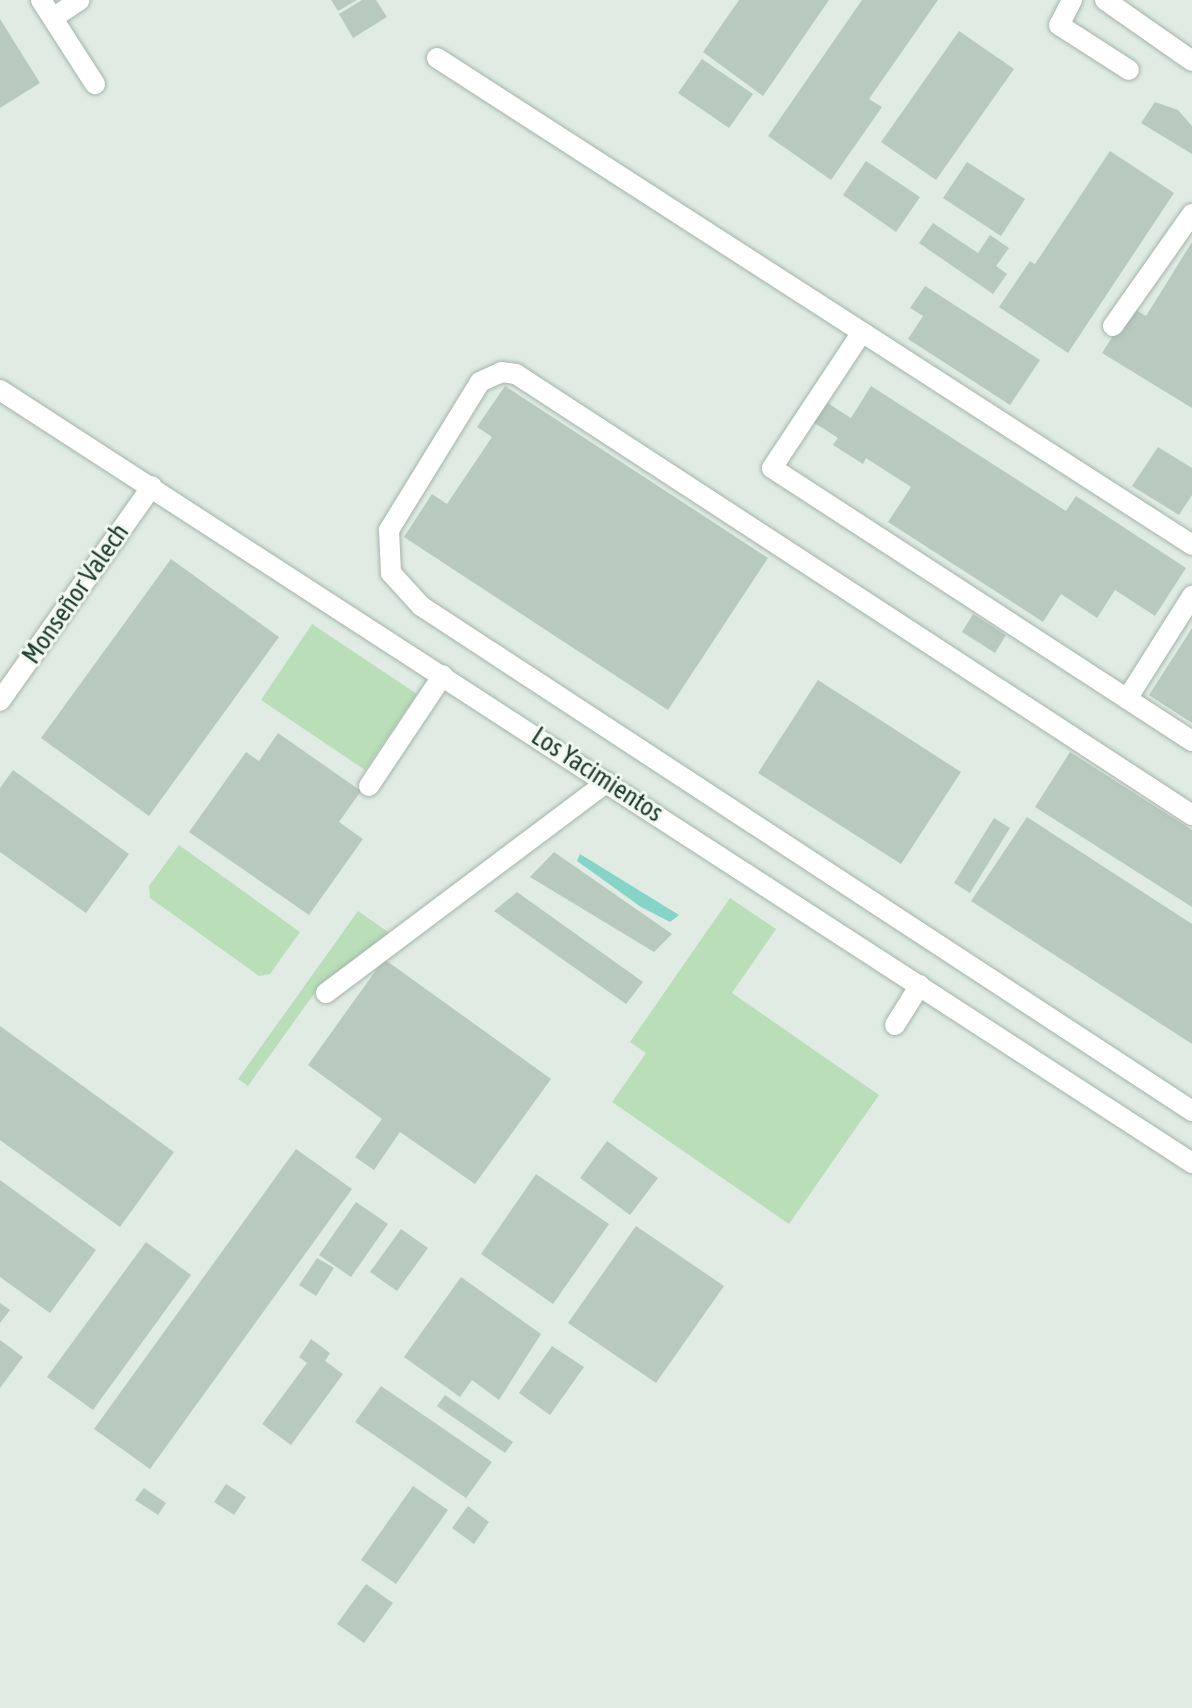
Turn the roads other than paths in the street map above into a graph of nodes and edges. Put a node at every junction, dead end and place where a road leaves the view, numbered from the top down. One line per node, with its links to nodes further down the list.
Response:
1 (80, 0): 4 (street)
2 (1072, 0): 7 (street)
3 (1105, 0): 6 (street)
4 (47, 9): 8 (street)
5 (437, 58): 11 (street)
6 (1192, 61)
7 (1129, 70)
8 (95, 84)
9 (1192, 214): 10 (street)
10 (1113, 326)
11 (862, 332): 14 (street); 17 (street)
12 (0, 390): 13 (street, Los Yacimientos)
13 (152, 486): 16 (street, Los Yacimientos); 18 (street, Monseñor Valech)
14 (1192, 545)
15 (1192, 596): 17 (street)
16 (443, 675): 20 (street, Los Yacimientos); 21 (street)
17 (1127, 699): 19 (street)
18 (0, 701)
19 (1192, 741)
20 (607, 782): 23 (street, Los Yacimientos); 24 (street)
21 (369, 786)
22 (1192, 815): 26 (street)
23 (920, 985): 25 (street); 27 (street, Los Yacimientos)
24 (326, 993)
25 (895, 1025)
26 (1192, 1111)
27 (1192, 1163)

